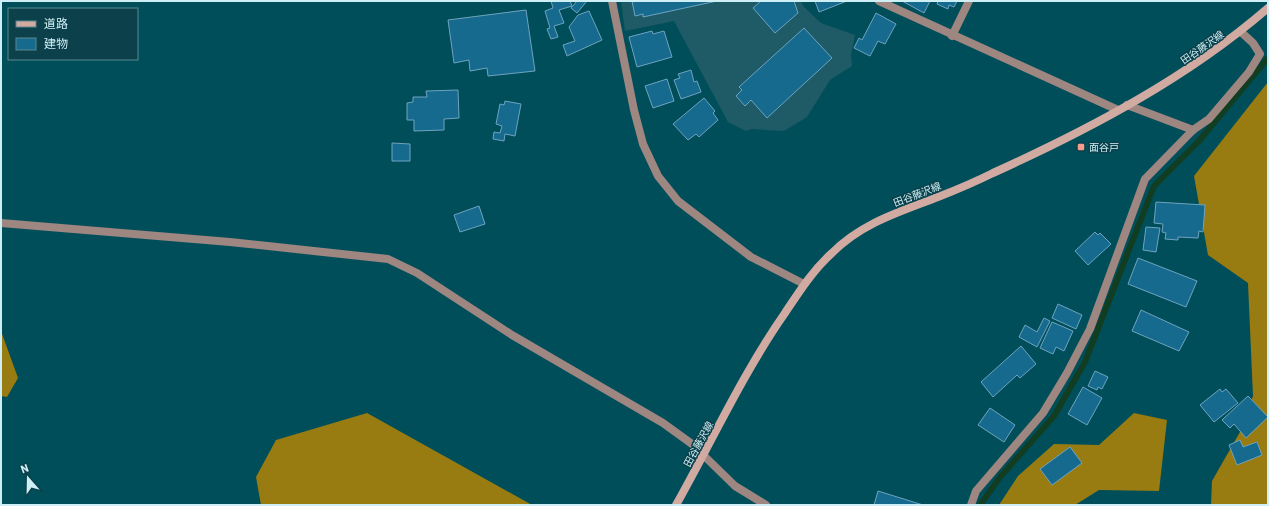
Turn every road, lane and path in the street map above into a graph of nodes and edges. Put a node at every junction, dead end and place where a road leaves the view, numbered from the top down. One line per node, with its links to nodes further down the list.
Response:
1 (612, 1): 11 (street)
2 (879, 1): 6 (street)
3 (969, 1): 6 (street)
4 (1268, 8): 5 (main road, 田谷藤沢線)
5 (1241, 32): 7 (main road, 田谷藤沢線); 9 (street)
6 (952, 36): 8 (street)
7 (1127, 104): 8 (main road, 田谷藤沢線); 9 (street)
8 (1118, 110): 11 (main road, 田谷藤沢線)
9 (1193, 130): 15 (street)
10 (1, 223): 12 (street)
11 (804, 284): 12 (main road, 田谷藤沢線)
12 (704, 455): 13 (main road, 田谷藤沢線); 14 (street)
13 (676, 505)
14 (766, 505)
15 (971, 505)

